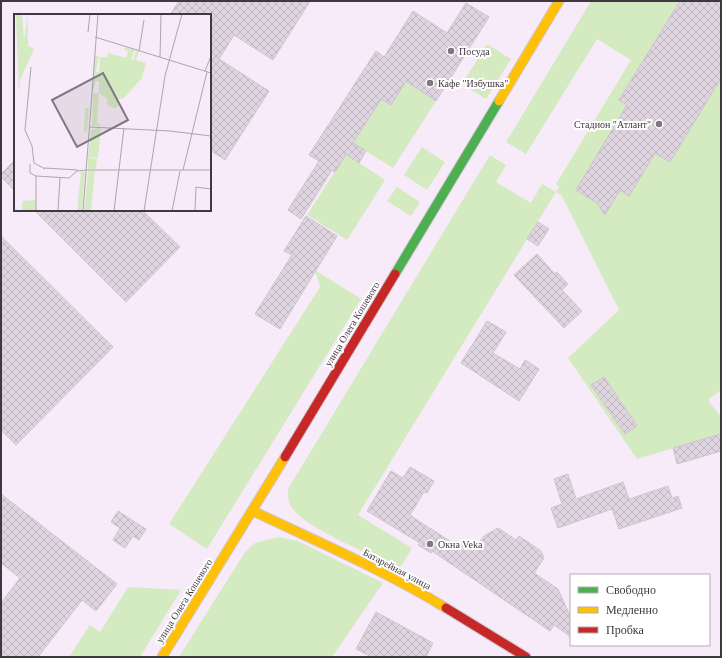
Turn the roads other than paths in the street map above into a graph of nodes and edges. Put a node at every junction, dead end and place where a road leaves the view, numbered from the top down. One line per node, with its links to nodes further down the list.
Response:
1 (559, 1): 2 (street, улица Олега Кошевого)
2 (253, 511): 3 (street, улица Олега Кошевого); 4 (street, Батарейная улица)
3 (162, 657)
4 (526, 657)

